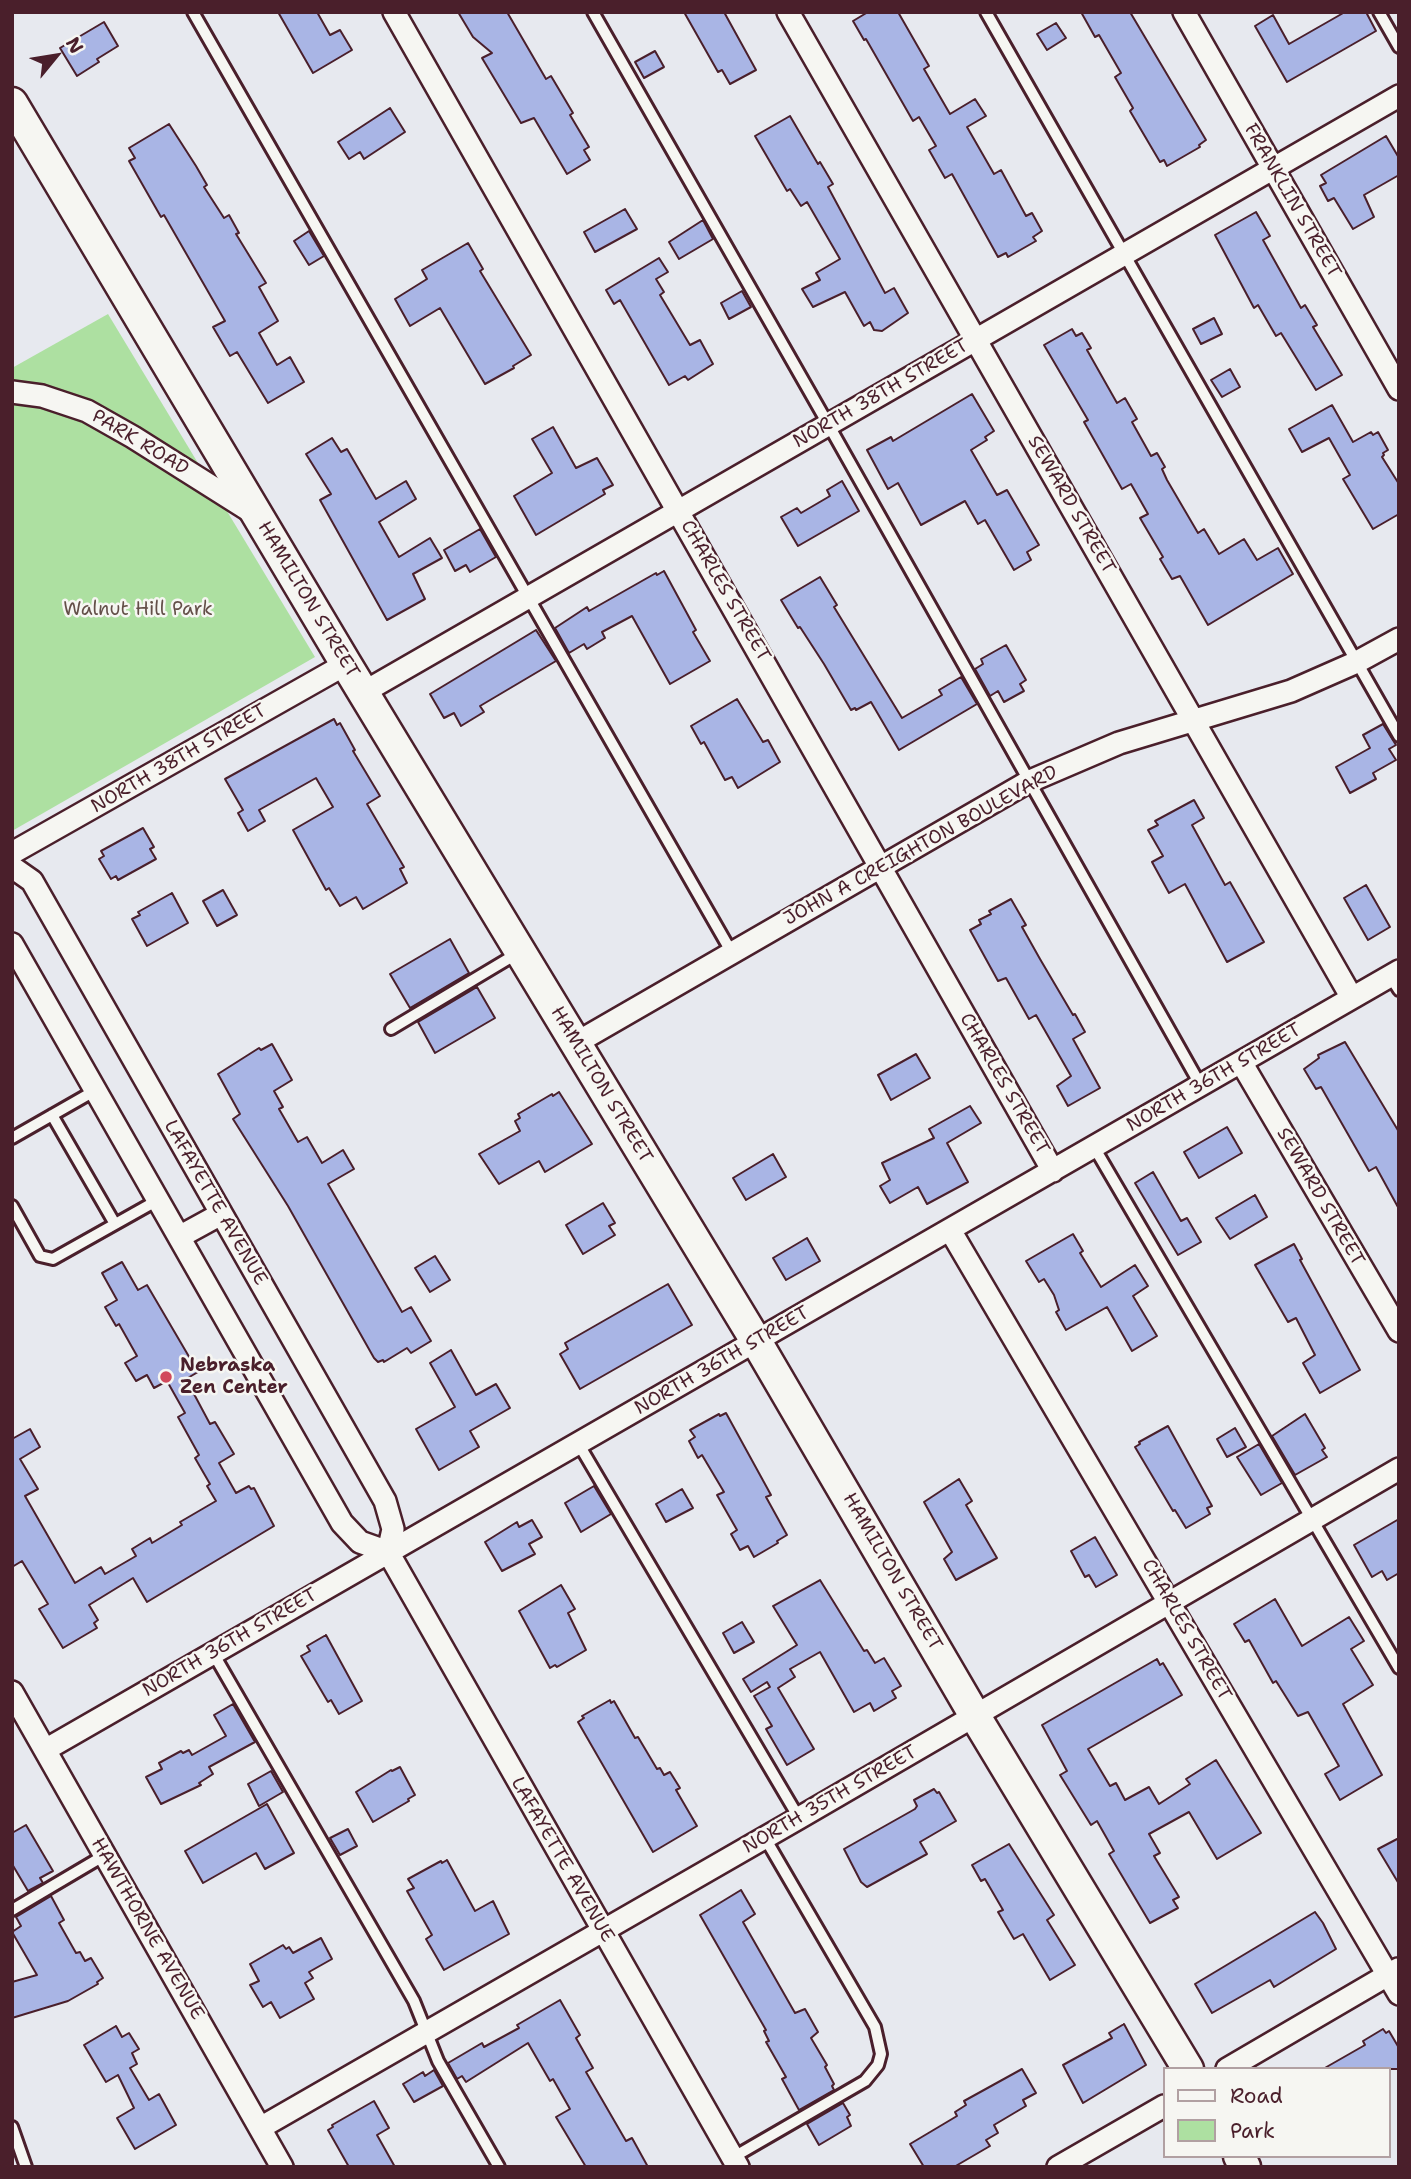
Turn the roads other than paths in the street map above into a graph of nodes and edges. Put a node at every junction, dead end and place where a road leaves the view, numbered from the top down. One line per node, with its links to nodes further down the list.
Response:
1 (193, 12): 19 (lane)
2 (394, 12): 17 (street, CHARLES STREET)
3 (593, 12): 16 (lane)
4 (788, 12): 13 (street, SEWARD STREET)
5 (986, 12): 12 (lane)
6 (1184, 12): 11 (street, FRANKLIN STREET)
7 (1379, 12): 8 (lane)
8 (1399, 47)
9 (1399, 96): 11 (street, NORTH 38TH STREET)
10 (12, 103): 18 (main road, HAMILTON STREET)
11 (1274, 169): 12 (street, NORTH 38TH STREET); 14 (street, FRANKLIN STREET)
12 (1125, 254): 13 (street, NORTH 38TH STREET); 21 (lane)
13 (976, 340): 16 (street, NORTH 38TH STREET); 24 (street, SEWARD STREET)
14 (1399, 389)
15 (12, 392): 18 (street, PARK ROAD)
16 (828, 424): 17 (street, NORTH 38TH STREET); 26 (lane)
17 (679, 510): 19 (street, NORTH 38TH STREET); 28 (street, CHARLES STREET)
18 (258, 517): 22 (main road, HAMILTON STREET)
19 (528, 597): 23 (street, NORTH 38TH STREET); 32 (lane)
20 (1399, 639): 21 (street, JOHN A CREIGHTON BOULEVARD)
21 (1357, 662): 24 (street, JOHN A CREIGHTON BOULEVARD); 25 (lane)
22 (346, 664): 23 (main road, HAMILTON STREET); 27 (street, NORTH 38TH STREET)
23 (364, 692): 31 (main road, HAMILTON STREET)
24 (1194, 720): 26 (street, JOHN A CREIGHTON BOULEVARD); 34 (street, SEWARD STREET)
25 (1399, 736)
26 (1028, 782): 28 (street, JOHN A CREIGHTON BOULEVARD); 38 (lane)
27 (12, 853)
28 (881, 866): 32 (street, JOHN A CREIGHTON BOULEVARD); 43 (street, CHARLES STREET)
29 (12, 867): 46 (street, LAFAYETTE AVENUE)
30 (12, 944): 39 (street)
31 (520, 951): 35 (lane); 36 (main road, HAMILTON STREET)
32 (732, 953): 36 (street, JOHN A CREIGHTON BOULEVARD)
33 (1396, 979): 34 (street, NORTH 36TH STREET)
34 (1352, 998): 37 (street, NORTH 36TH STREET)
35 (391, 1029)
36 (576, 1043): 51 (main road, HAMILTON STREET)
37 (1241, 1062): 38 (street, NORTH 36TH STREET); 50 (street, SEWARD STREET)
38 (1201, 1086): 42 (street, NORTH 36TH STREET)
39 (96, 1090): 40 (lane); 44 (street)
40 (52, 1115): 41 (lane); 47 (lane)
41 (12, 1138)
42 (1094, 1147): 43 (street, NORTH 36TH STREET); 54 (lane)
43 (1053, 1171): 48 (street, NORTH 36TH STREET)
44 (158, 1200): 47 (lane); 49 (street)
45 (12, 1206): 47 (lane)
46 (221, 1214): 49 (street); 55 (street, LAFAYETTE AVENUE)
47 (115, 1224)
48 (950, 1230): 51 (street, NORTH 36TH STREET); 56 (street, CHARLES STREET)
49 (179, 1237): 55 (street)
50 (1399, 1331)
51 (756, 1341): 52 (street, NORTH 36TH STREET); 60 (main road, HAMILTON STREET)
52 (578, 1443): 55 (street, NORTH 36TH STREET); 62 (lane)
53 (1399, 1469): 54 (street, NORTH 35TH STREET)
54 (1311, 1520): 56 (street, NORTH 35TH STREET); 58 (lane)
55 (388, 1552): 57 (street, NORTH 36TH STREET); 66 (street, LAFAYETTE AVENUE)
56 (1170, 1603): 60 (street, NORTH 35TH STREET); 67 (street, CHARLES STREET)
57 (213, 1653): 61 (street, NORTH 36TH STREET); 69 (lane)
58 (1399, 1668)
59 (12, 1692): 61 (street, HAWTHORNE AVENUE)
60 (975, 1716): 62 (street, NORTH 35TH STREET); 70 (main road, HAMILTON STREET)
61 (45, 1750): 64 (street, HAWTHORNE AVENUE)
62 (799, 1818): 63 (street, NORTH 35TH STREET)
63 (765, 1838): 66 (street, NORTH 35TH STREET); 75 (lane)
64 (105, 1855): 65 (lane); 74 (street, HAWTHORNE AVENUE)
65 (12, 1910)
66 (602, 1931): 69 (street, NORTH 35TH STREET); 75 (street, LAFAYETTE AVENUE)
67 (1393, 1972): 68 (street, CHARLES STREET); 71 (street)
68 (1399, 1994)
69 (426, 2032): 74 (street, NORTH 35TH STREET); 78 (lane)
70 (1187, 2067)
71 (1230, 2067)
72 (1162, 2107): 79 (street)
73 (12, 2127): 76 (lane)
74 (260, 2128): 77 (street, HAWTHORNE AVENUE)
75 (735, 2162)
76 (26, 2167)
77 (282, 2167)
78 (499, 2167)
79 (1058, 2167)

